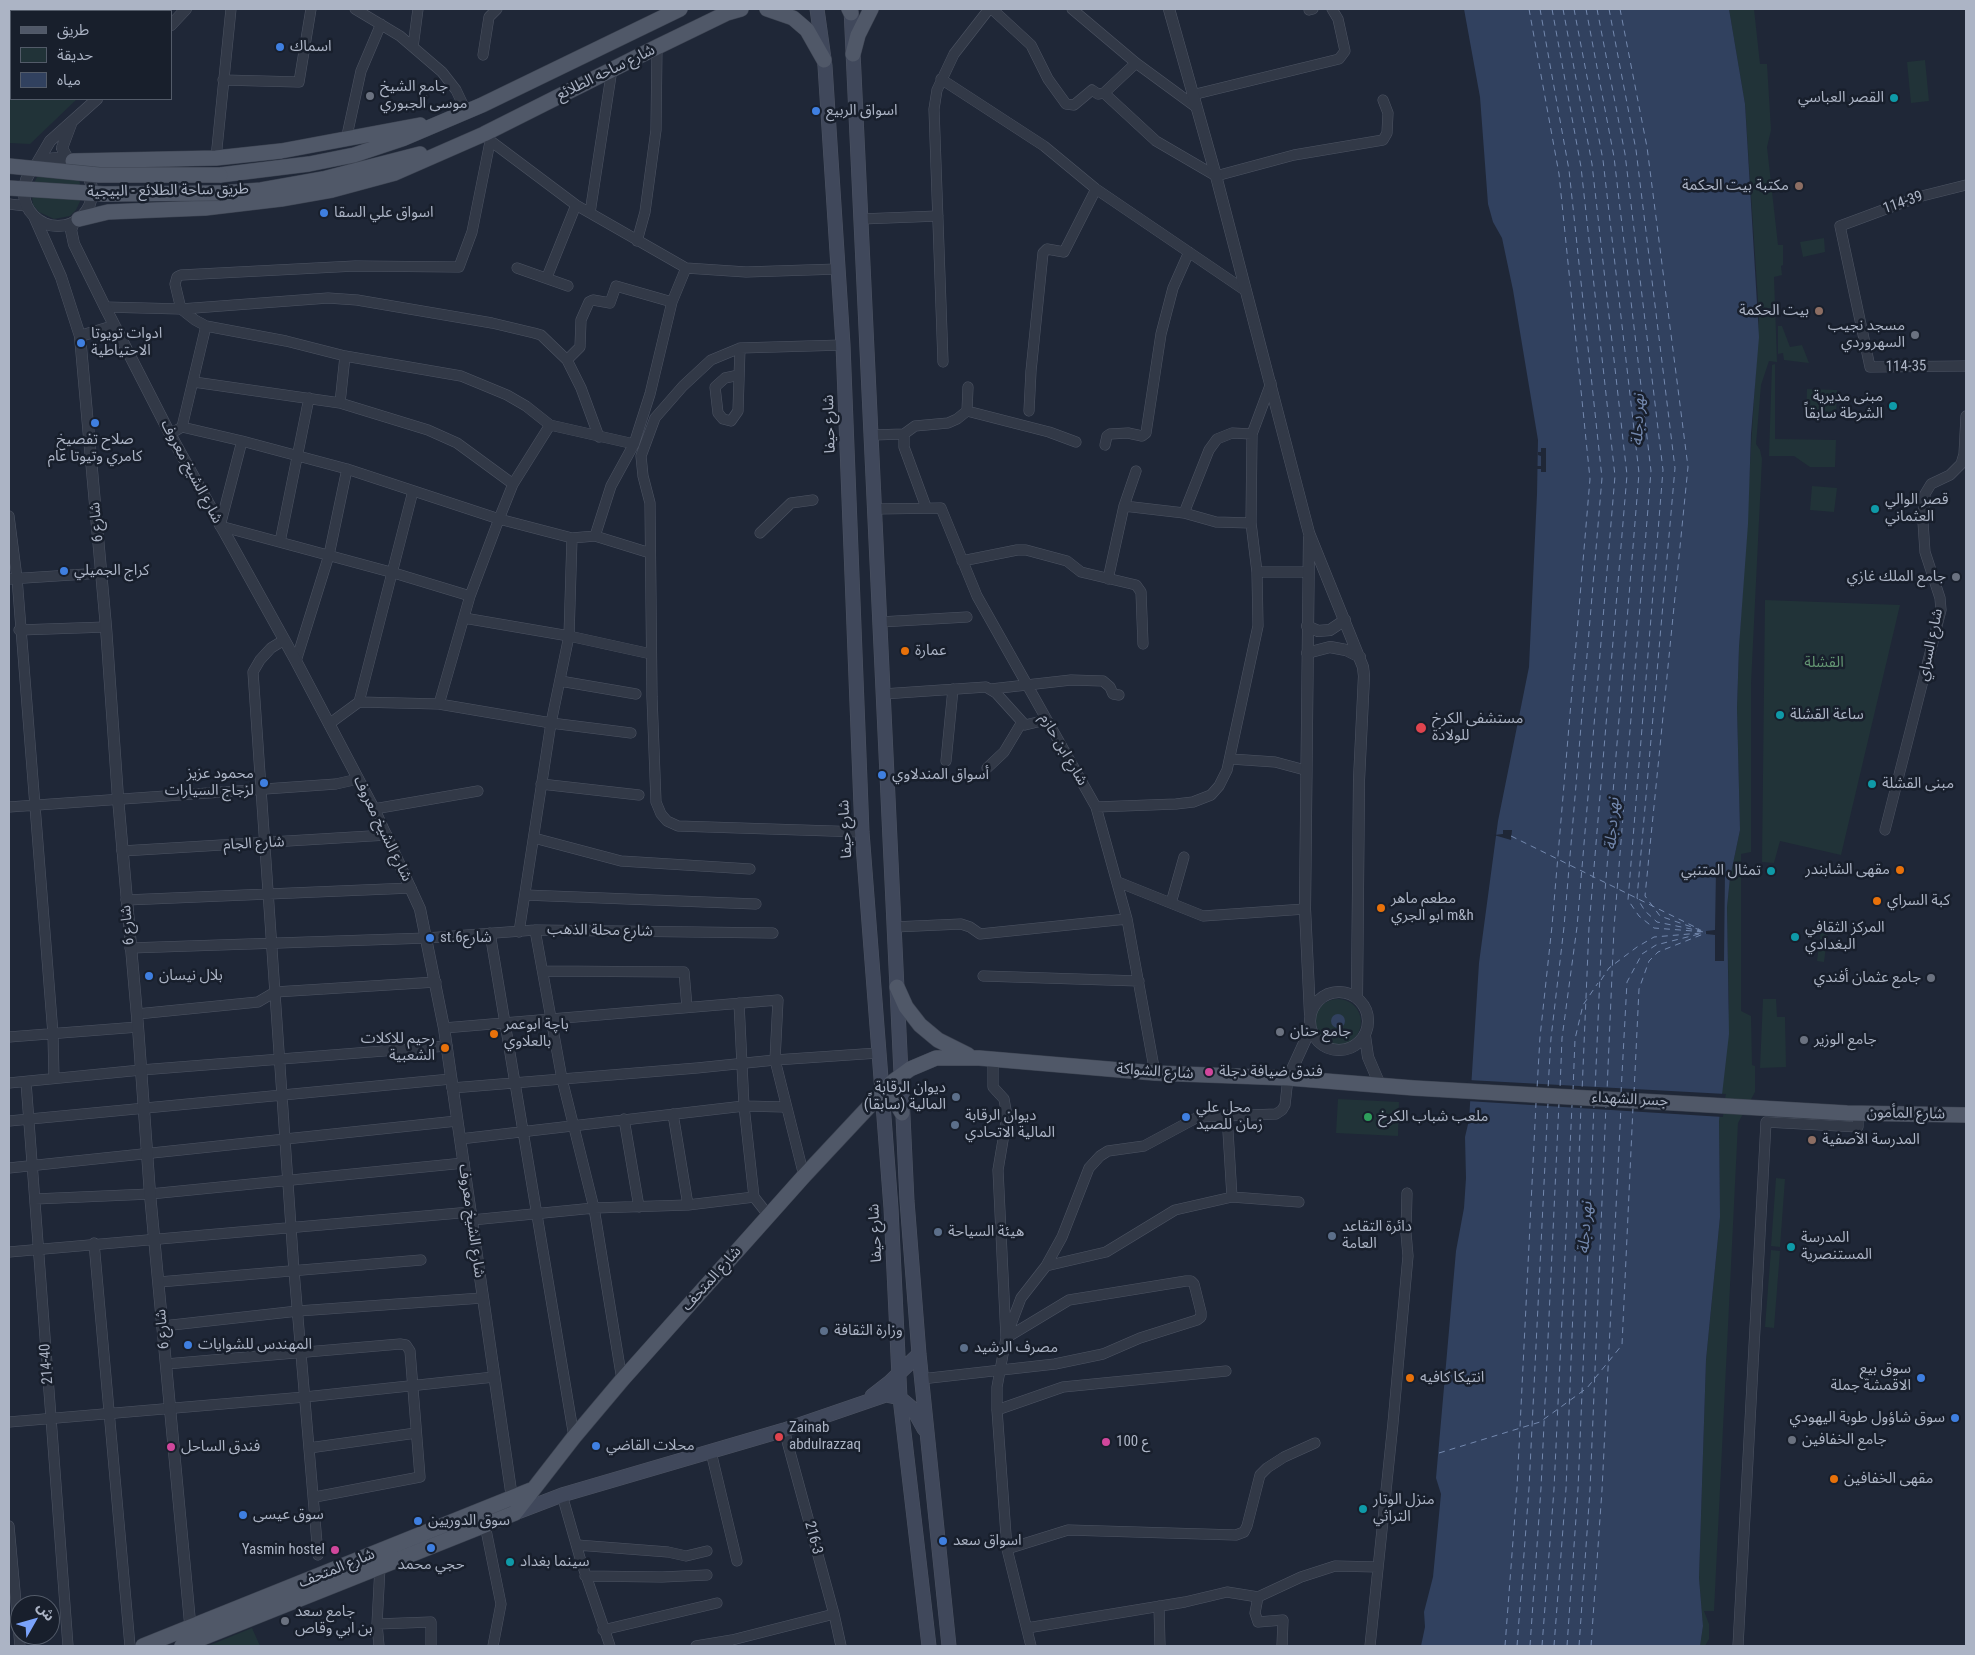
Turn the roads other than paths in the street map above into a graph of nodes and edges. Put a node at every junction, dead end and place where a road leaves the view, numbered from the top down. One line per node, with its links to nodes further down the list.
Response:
1 (186, 9): 18 (street)
2 (231, 9): 27 (street)
3 (311, 9): 27 (street)
4 (356, 9): 17 (street)
5 (418, 9): 20 (street)
6 (496, 9): 23 (street)
7 (680, 9): 34 (main road, شارع ساحه الطلائع)
8 (767, 9): 24 (main road)
9 (817, 9): 24 (main road, شارع حيفا)
10 (871, 9): 22 (main road)
11 (991, 9): 28 (street); 29 (street)
12 (1072, 9): 25 (street)
13 (1169, 9): 30 (street)
14 (1332, 9): 30 (street)
15 (734, 10): 21 (main road, شارع ساحه الطلائع)
16 (850, 10): 22 (main road)
17 (370, 12): 19 (street)
18 (172, 24)
19 (381, 24): 20 (street); 37 (street)
20 (413, 47): 34 (street)
21 (658, 47): 26 (main road, شارع ساحه الطلائع); 55 (street)
22 (853, 54): 52 (main road)
23 (483, 55)
24 (824, 60): 59 (main road, شارع حيفا)
25 (1136, 63): 29 (street); 33 (street)
26 (612, 69): 36 (main road, شارع ساحه الطلائع); 49 (street)
27 (223, 80): 38 (street)
28 (941, 80): 45 (street); 51 (street)
29 (1104, 93): 42 (street)
30 (1192, 95): 33 (street)
31 (96, 100): 35 (street)
32 (1383, 100): 42 (street)
33 (1196, 108): 42 (street)
34 (461, 113): 37 (main road); 40 (main road, طريق ساحة الطلائع - البيجية, bridge)
35 (72, 123): 39 (street); 41 (street)
36 (482, 138): 44 (main road, طريق ساحة الطلائع - البيجية, bridge); 47 (street); 53 (main road); 65 (street)
37 (346, 140): 38 (main road)
38 (216, 158): 39 (main road)
39 (70, 160): 41 (street); 53 (street)
40 (9, 166)
41 (35, 166): 48 (street)
42 (1216, 176): 62 (street)
43 (1966, 185): 54 (street, 114-39)
44 (9, 188)
45 (1096, 189): 56 (street); 82 (street)
46 (9, 204): 48 (street)
47 (576, 205): 49 (street); 60 (street)
48 (26, 206): 50 (street)
49 (590, 213): 55 (street)
50 (34, 216): 53 (street); 68 (street, شارع 6)
51 (938, 216): 52 (street); 73 (street)
52 (861, 219): 89 (main road)
53 (76, 220): 64 (street, شارع الشيخ معروف)
54 (1840, 226): 74 (street, 114-35)
55 (638, 242): 58 (street)
56 (1189, 252): 62 (street); 95 (street)
57 (517, 268): 60 (street)
58 (686, 268): 59 (street); 63 (street)
59 (838, 269): 69 (main road, شارع حيفا)
60 (547, 277): 61 (street)
61 (568, 286)
62 (1246, 291): 77 (street)
63 (672, 302): 72 (street); 94 (street)
64 (105, 307): 65 (street); 66 (street, شارع الشيخ معروف)
65 (181, 309): 67 (street); 72 (street)
66 (114, 326): 68 (street); 86 (street, شارع الشيخ معروف)
67 (206, 326): 71 (street); 76 (street)
68 (80, 336): 120 (street, شارع 6)
69 (843, 345): 70 (street); 168 (main road, شارع حيفا)
70 (740, 348): 75 (street); 115 (street)
71 (345, 356): 80 (street); 84 (street)
72 (567, 360): 90 (street)
73 (943, 362)
74 (1966, 366)
75 (739, 375)
76 (194, 382): 79 (street); 85 (street)
77 (1271, 383): 88 (street); 111 (street)
78 (968, 387): 81 (street)
79 (308, 398): 80 (street); 96 (street)
80 (340, 403): 99 (street)
81 (967, 411): 87 (street); 93 (street)
82 (1029, 411)
83 (1966, 416): 91 (street, شارع السراي)
84 (550, 425): 90 (street); 99 (street)
85 (182, 427): 86 (street); 92 (street)
86 (170, 434): 109 (street, شارع الشيخ معروف)
87 (904, 434): 89 (street); 103 (street)
88 (1252, 434): 105 (street); 108 (street)
89 (872, 435): 104 (main road)
90 (599, 437): 94 (street)
91 (1966, 440): 167 (street, شارع السراي)
92 (242, 442): 96 (street); 109 (street)
93 (1076, 442)
94 (634, 444): 112 (street)
95 (1105, 445)
96 (298, 456): 97 (street); 114 (street)
97 (347, 469): 100 (street); 116 (street)
98 (1136, 471): 102 (street)
99 (513, 484): 107 (street)
100 (413, 491): 107 (street); 121 (street)
101 (813, 500): 110 (street)
102 (1124, 506): 105 (street); 123 (street)
103 (926, 507): 104 (street); 117 (street, شارع ابن حازم)
104 (875, 509): 128 (main road)
105 (1184, 513): 108 (street)
106 (9, 516): 122 (street)
107 (498, 519): 113 (street); 124 (street)
108 (1251, 523): 118 (street)
109 (220, 526): 114 (street); 133 (street, شارع الشيخ معروف)
110 (760, 533)
111 (1309, 533): 119 (street); 127 (street)
112 (595, 536): 113 (street); 115 (street)
113 (572, 538): 132 (street)
114 (280, 542): 116 (street)
115 (650, 553): 136 (street)
116 (329, 555): 121 (street); 138 (street)
117 (962, 561): 123 (street); 140 (street, شارع ابن حازم)
118 (1257, 572): 119 (street); 153 (street)
119 (1308, 572): 129 (street)
120 (102, 573): 122 (street); 130 (street, شارع 6)
121 (394, 573): 124 (street); 146 (street)
122 (13, 578): 131 (street)
123 (1108, 579): 134 (street)
124 (470, 596): 126 (street)
125 (966, 617): 128 (street)
126 (464, 618): 132 (street); 147 (street)
127 (1345, 620): 129 (street); 137 (street)
128 (880, 622): 144 (main road)
129 (1307, 626): 135 (street)
130 (106, 627): 131 (street); 162 (street, شارع 6)
131 (19, 630): 163 (street)
132 (569, 636): 136 (street); 139 (street)
133 (284, 640): 138 (street, شارع الشيخ معروف); 159 (street)
134 (1143, 644)
135 (1307, 653): 137 (street); 156 (street)
136 (651, 654): 168 (street)
137 (1360, 657): 198 (street)
138 (296, 661): 151 (street, شارع الشيخ معروف)
139 (560, 681): 143 (street); 150 (street)
140 (1026, 687): 142 (street); 145 (street); 148 (street, شارع ابن حازم)
141 (954, 689): 142 (street); 144 (street); 154 (street)
142 (992, 689): 149 (street)
143 (636, 694)
144 (883, 694): 184 (main road)
145 (1119, 695)
146 (359, 702): 147 (street); 151 (street)
147 (439, 704): 150 (street)
148 (1046, 720): 149 (street); 165 (street, شارع ابن حازم)
149 (1022, 722): 155 (street)
150 (551, 723): 152 (street); 158 (street)
151 (329, 724): 157 (street, شارع الشيخ معروف)
152 (631, 733)
153 (1230, 759): 156 (street); 165 (street)
154 (946, 761)
155 (987, 768)
156 (1305, 770): 182 (street)
157 (358, 779): 159 (street); 166 (street, شارع الشيخ معروف)
158 (541, 784): 161 (street); 170 (street)
159 (261, 790): 162 (street); 171 (street)
160 (478, 791): 166 (street)
161 (639, 795)
162 (118, 798): 163 (street); 172 (street, شارع 6)
163 (35, 803): 164 (street); 208 (street)
164 (9, 807)
165 (1096, 807): 175 (street, شارع ابن حازم)
166 (374, 809): 169 (street, شارع الشيخ معروف)
167 (1885, 830)
168 (862, 832): 215 (main road, شارع حيفا)
169 (387, 835): 171 (street, شارع الجام); 176 (street, شارع الشيخ معروف)
170 (534, 838): 174 (street); 178 (street)
171 (265, 844): 172 (street, شارع الجام); 177 (street)
172 (122, 852): 179 (street, شارع 6)
173 (1184, 857): 180 (street)
174 (750, 869)
175 (1118, 882): 180 (street); 183 (street, شارع ابن حازم)
176 (411, 888): 177 (street); 189 (street, شارع الشيخ معروف)
177 (268, 895): 179 (street); 190 (street)
178 (525, 896): 181 (street); 186 (street)
179 (126, 900): 191 (street, شارع 6)
180 (1171, 903): 182 (street)
181 (756, 904)
182 (1305, 909): 202 (street)
183 (1127, 919): 184 (street); 194 (street, شارع ابن حازم)
184 (894, 927): 196 (main road)
185 (535, 930): 186 (street, شارع محلة الذهب); 188 (street, شارع محلة الذهب); 192 (street)
186 (519, 932): 187 (street, شارع محلة الذهب)
187 (490, 933): 189 (street, شارع محلة الذهب); 204 (street)
188 (773, 933)
189 (427, 938): 190 (street, شارع محلة الذهب); 195 (street, شارع الشيخ معروف)
190 (272, 944): 191 (street, شارع محلة الذهب); 197 (street)
191 (130, 948): 201 (street, شارع 6)
192 (543, 971): 200 (street); 203 (street)
193 (983, 976): 194 (street)
194 (1139, 981): 219 (street, شارع ابن حازم)
195 (436, 982): 197 (street); 206 (street, شارع الشيخ معروف)
196 (897, 987): 213 (main road); 218 (main road)
197 (276, 992): 201 (street); 212 (street)
198 (1357, 998): 202 (street); 209 (street)
199 (739, 1003): 200 (street); 214 (street); 216 (street)
200 (687, 1007): 203 (street)
201 (137, 1014): 205 (street, شارع 6)
202 (1310, 1014): 207 (street)
203 (552, 1018): 204 (street); 222 (street)
204 (505, 1022): 206 (street); 225 (street)
205 (138, 1027): 208 (street); 217 (street, شارع 6)
206 (444, 1028): 211 (street, شارع الشيخ معروف)
207 (1310, 1030): 209 (street); 221 (street)
208 (53, 1034): 210 (street); 220 (street)
209 (1365, 1036): 227 (street)
210 (9, 1037)
211 (446, 1046): 212 (street); 226 (street, شارع الشيخ معروف)
212 (281, 1059): 217 (street); 230 (street)
213 (986, 1059): 218 (main road, شارع الشواكة); 219 (main road, شارع الشواكة); 277 (street)
214 (775, 1060): 215 (street); 216 (street); 232 (street)
215 (879, 1060): 218 (main road); 229 (main road, شارع حيفا)
216 (744, 1064): 222 (street); 231 (street)
217 (141, 1070): 220 (street); 233 (street, شارع 6)
218 (901, 1070): 229 (main road, شارع المتحف); 234 (main road)
219 (1155, 1073): 221 (main road, شارع الشواكة)
220 (54, 1078): 223 (street)
221 (1288, 1078): 227 (main road, شارع الشواكة); 237 (street)
222 (562, 1079): 225 (street); 243 (street)
223 (26, 1082): 224 (street); 239 (street, 214-40)
224 (9, 1083)
225 (514, 1083): 226 (street); 244 (street)
226 (452, 1084): 230 (street); 241 (street, شارع الشيخ معروف)
227 (1380, 1085): 228 (main road, شارع الشواكة)
228 (1414, 1088): 235 (main road, جسر الشهداء)
229 (882, 1092): 234 (main road); 251 (main road, شارع المتحف); 283 (main road, شارع حيفا)
230 (283, 1096): 233 (street); 246 (street)
231 (744, 1106): 232 (street); 236 (street); 255 (street)
232 (786, 1107): 251 (street)
233 (143, 1108): 239 (street); 247 (street, شارع 6)
234 (902, 1113): 279 (main road)
235 (1852, 1113): 238 (main road, شارع المأمون); 344 (street)
236 (674, 1114): 240 (street); 259 (street)
237 (1227, 1115): 256 (street); 271 (street)
238 (1966, 1115)
239 (29, 1118): 242 (street); 249 (street, 214-40)
240 (624, 1119): 243 (street); 260 (street)
241 (457, 1121): 245 (street, شارع الشيخ معروف); 246 (street)
242 (9, 1122)
243 (575, 1124): 244 (street); 261 (street)
244 (523, 1131): 245 (street); 262 (street)
245 (460, 1139): 248 (street, شارع الشيخ معروف)
246 (286, 1140): 247 (street); 252 (street)
247 (147, 1152): 249 (street); 254 (street, شارع 6)
248 (464, 1163): 252 (street); 263 (street, شارع الشيخ معروف)
249 (32, 1165): 250 (street); 257 (street, 214-40)
250 (9, 1168)
251 (804, 1176): 264 (main road, شارع المتحف)
252 (288, 1180): 254 (street); 265 (street)
253 (1407, 1193): 316 (street)
254 (150, 1194): 257 (street); 266 (street, شارع 6)
255 (754, 1197): 259 (street); 264 (street)
256 (1232, 1197): 258 (street); 271 (street)
257 (35, 1200): 268 (street, 214-40)
258 (1299, 1202)
259 (688, 1205): 260 (street)
260 (639, 1207): 261 (street)
261 (594, 1208): 262 (street); 285 (street)
262 (537, 1214): 263 (street); 299 (street)
263 (471, 1216): 265 (street); 274 (street, شارع الشيخ معروف)
264 (769, 1216): 285 (main road, شارع المتحف)
265 (291, 1226): 266 (street); 272 (street)
266 (154, 1238): 267 (street); 273 (street, شارع 6)
267 (94, 1243): 268 (street); 293 (street)
268 (38, 1248): 269 (street); 294 (street, 214-40)
269 (9, 1252)
270 (421, 1260): 272 (street)
271 (1046, 1266): 277 (street)
272 (294, 1271): 273 (street); 275 (street)
273 (159, 1282): 276 (street, شارع 6)
274 (482, 1298): 275 (street); 284 (street, شارع الشيخ معروف)
275 (298, 1311): 276 (street); 278 (street)
276 (163, 1326): 280 (street, شارع 6)
277 (1006, 1338): 281 (street); 281 (street)
278 (302, 1354): 280 (street); 287 (street); 288 (street)
279 (919, 1354): 283 (main road); 286 (main road)
280 (166, 1364): 291 (street, شارع 6)
281 (1000, 1371): 286 (street); 292 (street)
282 (1226, 1371): 292 (street)
283 (899, 1373): 289 (main road, شارع حيفا); 290 (main road)
284 (494, 1377): 287 (street); 306 (street, شارع الشيخ معروف)
285 (622, 1380): 299 (main road, شارع المتحف)
286 (921, 1380): 298 (main road)
287 (413, 1386): 288 (street); 297 (street)
288 (305, 1397): 291 (street); 301 (street)
289 (900, 1398): 290 (main road, شارع المتحف); 298 (main road); 338 (main road, شارع حيفا)
290 (861, 1403): 296 (main road, شارع المتحف)
291 (169, 1408): 293 (street); 324 (street, شارع 6)
292 (997, 1410): 311 (street)
293 (109, 1413): 294 (street); 330 (street)
294 (51, 1417): 295 (street); 329 (street, 214-40)
295 (9, 1422)
296 (784, 1430): 302 (main road, شارع المتحف); 322 (street, 216-3)
297 (416, 1433): 301 (street); 304 (street)
298 (927, 1434): 339 (main road)
299 (574, 1437): 303 (main road, شارع المتحف)
300 (1315, 1443): 311 (street)
301 (309, 1448): 304 (street)
302 (711, 1452): 305 (main road, شارع المتحف); 314 (street)
303 (531, 1490): 305 (main road); 306 (main road, شارع المتحف); 307 (main road, شارع المتحف)
304 (315, 1496): 313 (street)
305 (560, 1496): 307 (main road, شارع المتحف); 310 (street)
306 (512, 1498): 324 (main road, شارع المتحف)
307 (515, 1513): 308 (main road, شارع المتحف)
308 (486, 1525): 315 (main road, شارع المتحف); 334 (street)
309 (9, 1526): 328 (street)
310 (577, 1545): 312 (street); 318 (street)
311 (1007, 1550): 325 (street)
312 (707, 1551)
313 (318, 1555)
314 (737, 1561)
315 (380, 1567): 323 (street); 327 (main road, شارع المتحف)
316 (1378, 1567): 319 (street); 343 (street)
317 (707, 1575): 318 (street)
318 (585, 1576): 326 (street)
319 (1258, 1597): 321 (street); 342 (street)
320 (717, 1604): 326 (street)
321 (1159, 1606): 325 (street); 341 (street)
322 (834, 1614): 336 (street); 337 (street, 216-3)
323 (377, 1624): 332 (street); 333 (street)
324 (190, 1627): 327 (street, شارع 6); 331 (main road, شارع المتحف)
325 (1027, 1628): 340 (street)
326 (604, 1630): 335 (street)
327 (187, 1644)
328 (20, 1646)
329 (68, 1646)
330 (130, 1646)
331 (143, 1646)
332 (378, 1646)
333 (431, 1646)
334 (493, 1646)
335 (610, 1646)
336 (696, 1646)
337 (840, 1646)
338 (929, 1646)
339 (949, 1646)
340 (1031, 1646)
341 (1160, 1646)
342 (1282, 1646)
343 (1370, 1646)
344 (1738, 1646)

